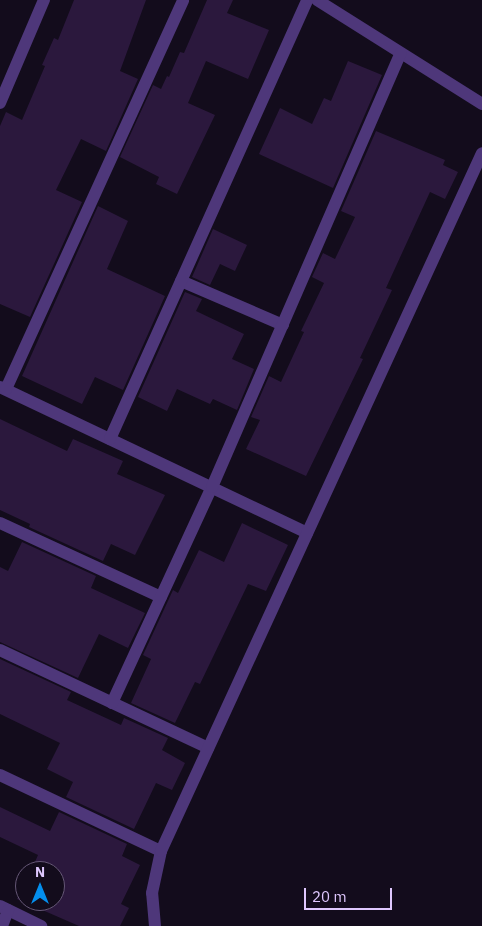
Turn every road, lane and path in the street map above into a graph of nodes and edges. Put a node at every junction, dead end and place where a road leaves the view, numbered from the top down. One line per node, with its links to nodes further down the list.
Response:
1 (44, 0): 6 (street)
2 (183, 0): 11 (street)
3 (307, 0): 9 (street)
4 (317, 0): 5 (street)
5 (401, 53): 7 (street); 10 (street)
6 (0, 103)
7 (482, 104)
8 (482, 153): 15 (street)
9 (181, 281): 10 (street); 12 (street)
10 (283, 325): 13 (street)
11 (3, 388): 12 (street)
12 (110, 439): 13 (street)
13 (212, 487): 15 (street); 16 (street)
14 (0, 523): 16 (street)
15 (308, 532): 19 (street)
16 (161, 597): 18 (street)
17 (0, 650): 18 (street)
18 (112, 703): 19 (street)
19 (208, 748): 21 (street)
20 (0, 776): 21 (street)
21 (161, 851): 25 (street)
22 (4, 908): 23 (street); 24 (street)
23 (2, 926)
24 (41, 926)
25 (155, 926)

